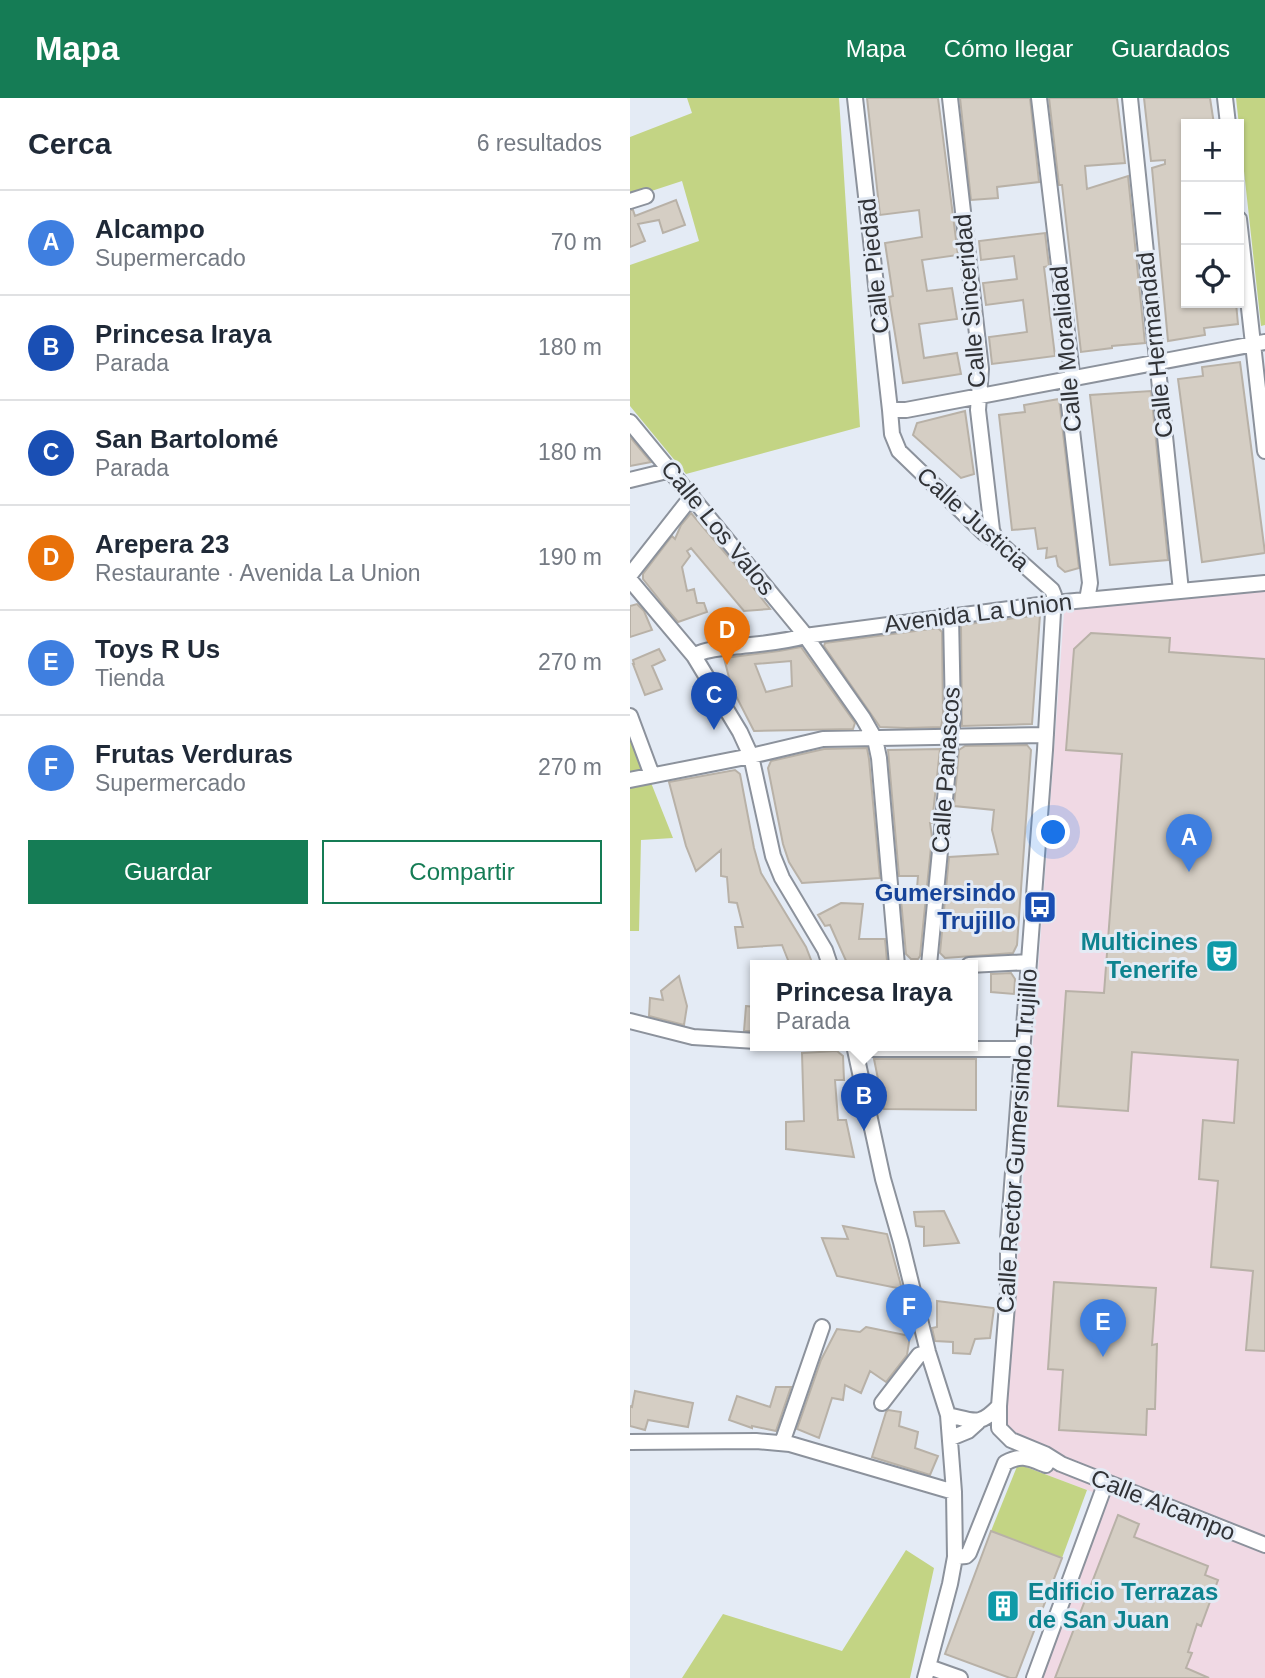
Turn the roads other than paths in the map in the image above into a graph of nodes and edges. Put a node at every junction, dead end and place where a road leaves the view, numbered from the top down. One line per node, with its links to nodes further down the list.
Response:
1 (855, 98): 14 (street, Calle Piedad)
2 (950, 98): 13 (street, Calle Sinceridad)
3 (1039, 98): 12 (street, Calle Moralidad)
4 (1130, 98): 11 (street, Calle Hermandad)
5 (1225, 98): 6 (street)
6 (1227, 119)
7 (646, 196): 8 (street)
8 (630, 201)
9 (1243, 245): 10 (street)
10 (1259, 344): 11 (street); 17 (street)
11 (1156, 363): 12 (street); 27 (street, Calle Hermandad)
12 (1071, 379): 13 (street); 29 (street, Calle Moralidad)
13 (979, 396): 14 (street); 21 (street, Calle Sinceridad)
14 (890, 410): 16 (street, Calle Piedad)
15 (630, 422): 18 (street, Calle Los Valos)
16 (892, 433): 22 (street, Calle Justicia)
17 (1265, 451)
18 (671, 470): 19 (street); 20 (street, Calle Los Valos)
19 (630, 480)
20 (692, 496): 26 (street); 32 (street, Calle Los Valos)
21 (988, 504): 22 (street); 23 (street, Calle Sinceridad)
22 (956, 507): 23 (street, Calle Justicia)
23 (996, 540): 24 (street, Calle Justicia)
24 (1040, 580): 28 (street, Calle Justicia); 30 (street)
25 (1265, 583): 27 (street, Avenida La Union)
26 (632, 585): 33 (street)
27 (1181, 591): 29 (street, Avenida La Union)
28 (1053, 596): 29 (street, Avenida La Union); 30 (street, Avenida La Union); 35 (street, Calle Rector Gumersindo Trujillo)
29 (1086, 600)
30 (1037, 605): 31 (street, Avenida La Union)
31 (951, 616): 32 (street, Avenida La Union); 36 (street, Calle Panascos)
32 (805, 636): 33 (street, Avenida La Union); 37 (street, Calle Los Valos)
33 (694, 656): 38 (street)
34 (630, 716): 39 (street)
35 (1046, 735): 36 (street); 44 (street, Calle Rector Gumersindo Trujillo)
36 (951, 736): 37 (street); 43 (street, Calle Panascos)
37 (875, 739): 38 (street); 42 (street)
38 (751, 756): 39 (street); 41 (street)
39 (652, 775): 40 (street)
40 (630, 780)
41 (828, 960)
42 (897, 960)
43 (929, 960)
44 (1029, 962): 45 (street); 49 (street, Calle Rector Gumersindo Trujillo)
45 (978, 965)
46 (630, 1021): 47 (street)
47 (750, 1041)
48 (978, 1048): 49 (street)
49 (1023, 1049): 54 (street, Calle Rector Gumersindo Trujillo)
50 (855, 1051): 52 (street)
51 (822, 1327): 60 (street)
52 (928, 1353): 53 (street); 55 (street)
53 (882, 1403)
54 (999, 1406): 56 (street); 57 (street, Calle Rector Gumersindo Trujillo)
55 (948, 1415): 56 (street); 58 (street)
56 (978, 1422): 58 (street)
57 (999, 1428): 61 (street, Calle Alcampo)
58 (951, 1438): 63 (street)
59 (630, 1442): 60 (street)
60 (782, 1443): 63 (street)
61 (1061, 1464): 62 (street, Calle Alcampo); 65 (street, Calle Alcampo)
62 (1106, 1482): 64 (street, Calle Alcampo); 68 (street)
63 (954, 1492): 65 (street)
64 (1265, 1545)
65 (955, 1558): 66 (street)
66 (927, 1673): 67 (street)
67 (960, 1678)
68 (1034, 1678)

